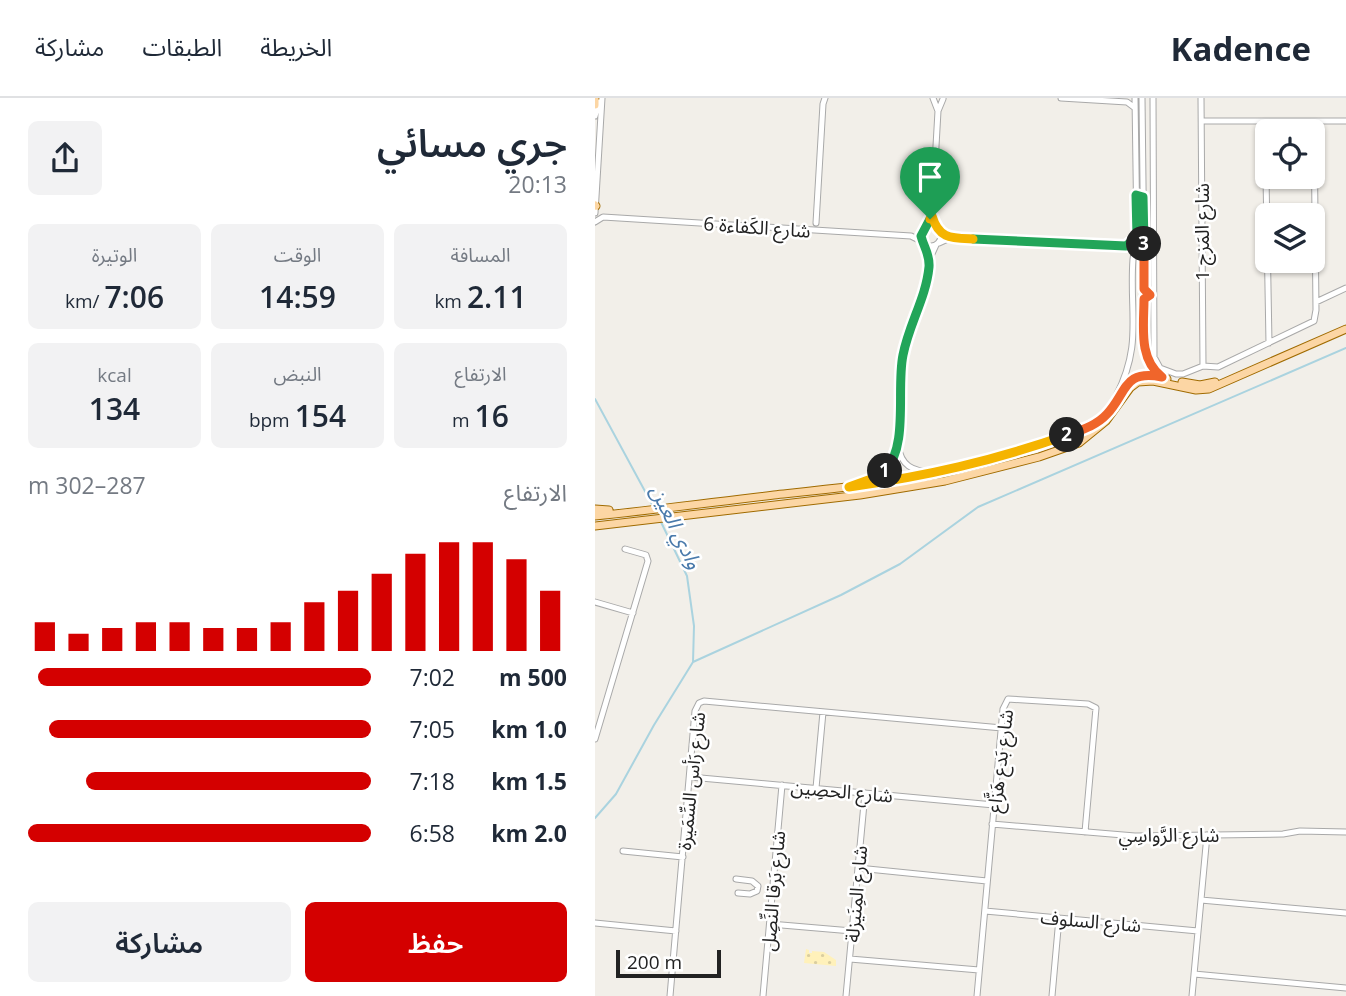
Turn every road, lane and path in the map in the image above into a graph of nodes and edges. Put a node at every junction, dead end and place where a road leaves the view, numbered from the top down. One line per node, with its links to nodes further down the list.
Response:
1 (599, 98): 12 (main road); 16 (street); 26 (street)
2 (933, 98): 3 (street); 14 (street)
3 (943, 98): 14 (street)
4 (1061, 98): 9 (street)
5 (1133, 98): 11 (street); 13 (street)
6 (1142, 98): 15 (street)
7 (1153, 98): 17 (street)
8 (1201, 98): 19 (street, شارع المَزج 1)
9 (1110, 99): 11 (street)
10 (823, 100): 30 (street)
11 (1124, 101): 13 (street)
12 (595, 105)
13 (1135, 108): 25 (street)
14 (938, 111): 27 (street)
15 (1142, 112): 17 (street); 18 (street)
16 (595, 116)
17 (1151, 116): 18 (street); 44 (street)
18 (1142, 120): 25 (street)
19 (1202, 121): 20 (street); 50 (street, شارع المَزج 1)
20 (1255, 121)
21 (1325, 121): 22 (street)
22 (1346, 121)
23 (1266, 189): 49 (street)
24 (1314, 189): 43 (street)
25 (1140, 196): 34 (street); 42 (street)
26 (595, 208): 28 (street)
27 (932, 216): 31 (street); 32 (street)
28 (603, 217): 29 (street); 33 (street, شارع الكَفاءة 6)
29 (595, 222)
30 (816, 223)
31 (938, 229): 32 (street); 35 (street); 37 (street)
32 (924, 230): 33 (street); 36 (street)
33 (911, 236): 36 (street, شارع الكَفاءة 6)
34 (1137, 237): 38 (street); 39 (street)
35 (950, 238): 37 (street); 38 (street)
36 (923, 243): 37 (street); 40 (street)
37 (937, 244): 40 (street)
38 (1126, 246): 39 (street)
39 (1135, 250): 52 (street)
40 (930, 258): 53 (street)
41 (1346, 288): 45 (street)
42 (1144, 289): 44 (street); 46 (street)
43 (1315, 291): 45 (street); 47 (street)
44 (1152, 295): 46 (street); 50 (street)
45 (1328, 296): 47 (street)
46 (1144, 299): 51 (street)
47 (1316, 302): 49 (street)
48 (1346, 327): 51 (main road); 55 (main road)
49 (1269, 343): 50 (street)
50 (1203, 366)
51 (1162, 377): 52 (main road)
52 (1111, 409): 54 (main road)
53 (898, 445): 56 (street); 57 (street)
54 (1007, 456): 55 (main road); 56 (main road)
55 (1018, 463): 59 (main road)
56 (938, 472): 57 (main road)
57 (849, 487): 59 (main road)
58 (595, 509): 59 (main road)
59 (636, 515): 60 (main road); 61 (main road)
60 (595, 518)
61 (597, 527)
62 (625, 549): 64 (street)
63 (595, 602): 64 (street)
64 (632, 613): 67 (street)
65 (823, 712): 66 (street, شارع رَأس السِّمَيرة); 68 (street, شارع رَأس السِّمَيرة); 70 (street)
66 (1002, 729): 72 (street, شارع بَدع هَزَّاع); 74 (street, شارع بَدع هَزَّاع)
67 (595, 739)
68 (690, 776): 69 (street, شارع الحصِين); 78 (street, شارع رَأس السِّمَيرة)
69 (782, 785): 70 (street, شارع الحصِين); 83 (street, شارع بَرقا النِّصِل)
70 (816, 788): 71 (street, شارع الحصِين)
71 (865, 793): 72 (street, شارع الحصِين); 79 (street, شارع المِنَيزلة)
72 (994, 805): 73 (street, شارع بَدع هَزَّاع)
73 (992, 824): 74 (street, شارع الرَّواسِي); 81 (street, شارع بَدع هَزَّاع)
74 (1085, 832): 76 (street, شارع الرَّواسِي)
75 (1346, 832): 76 (street, شارع الرَّواسِي)
76 (1207, 835): 85 (street)
77 (623, 851): 78 (street)
78 (683, 856): 91 (street, شارع رَأس السِّمَيرة)
79 (858, 868): 81 (street); 92 (street, شارع المِنَيزلة)
80 (736, 879): 82 (street)
81 (987, 881): 86 (street, شارع بَدع هَزَّاع)
82 (757, 888): 83 (street); 84 (street)
83 (773, 890): 90 (street, شارع بَرقا النِّصِل)
84 (738, 894)
85 (1201, 900): 87 (street); 93 (street)
86 (985, 911): 88 (street, شارع السلوف); 95 (street, شارع بَدع هَزَّاع)
87 (1346, 913)
88 (1059, 918): 93 (street, شارع السلوف); 102 (street)
89 (595, 923): 91 (street)
90 (770, 924): 92 (street); 99 (street, شارع بَرقا النِّصِل)
91 (676, 931): 98 (street, شارع رَأس السِّمَيرة)
92 (852, 931): 94 (street, شارع المِنَيزلة)
93 (1198, 931): 96 (street)
94 (850, 958): 95 (street); 100 (street, شارع المِنَيزلة)
95 (979, 970): 101 (street, شارع بَدع هَزَّاع)
96 (1194, 974): 97 (street); 103 (street)
97 (1346, 988)
98 (670, 996)
99 (763, 996)
100 (846, 996)
101 (977, 996)
102 (1052, 996)
103 (1192, 996)

